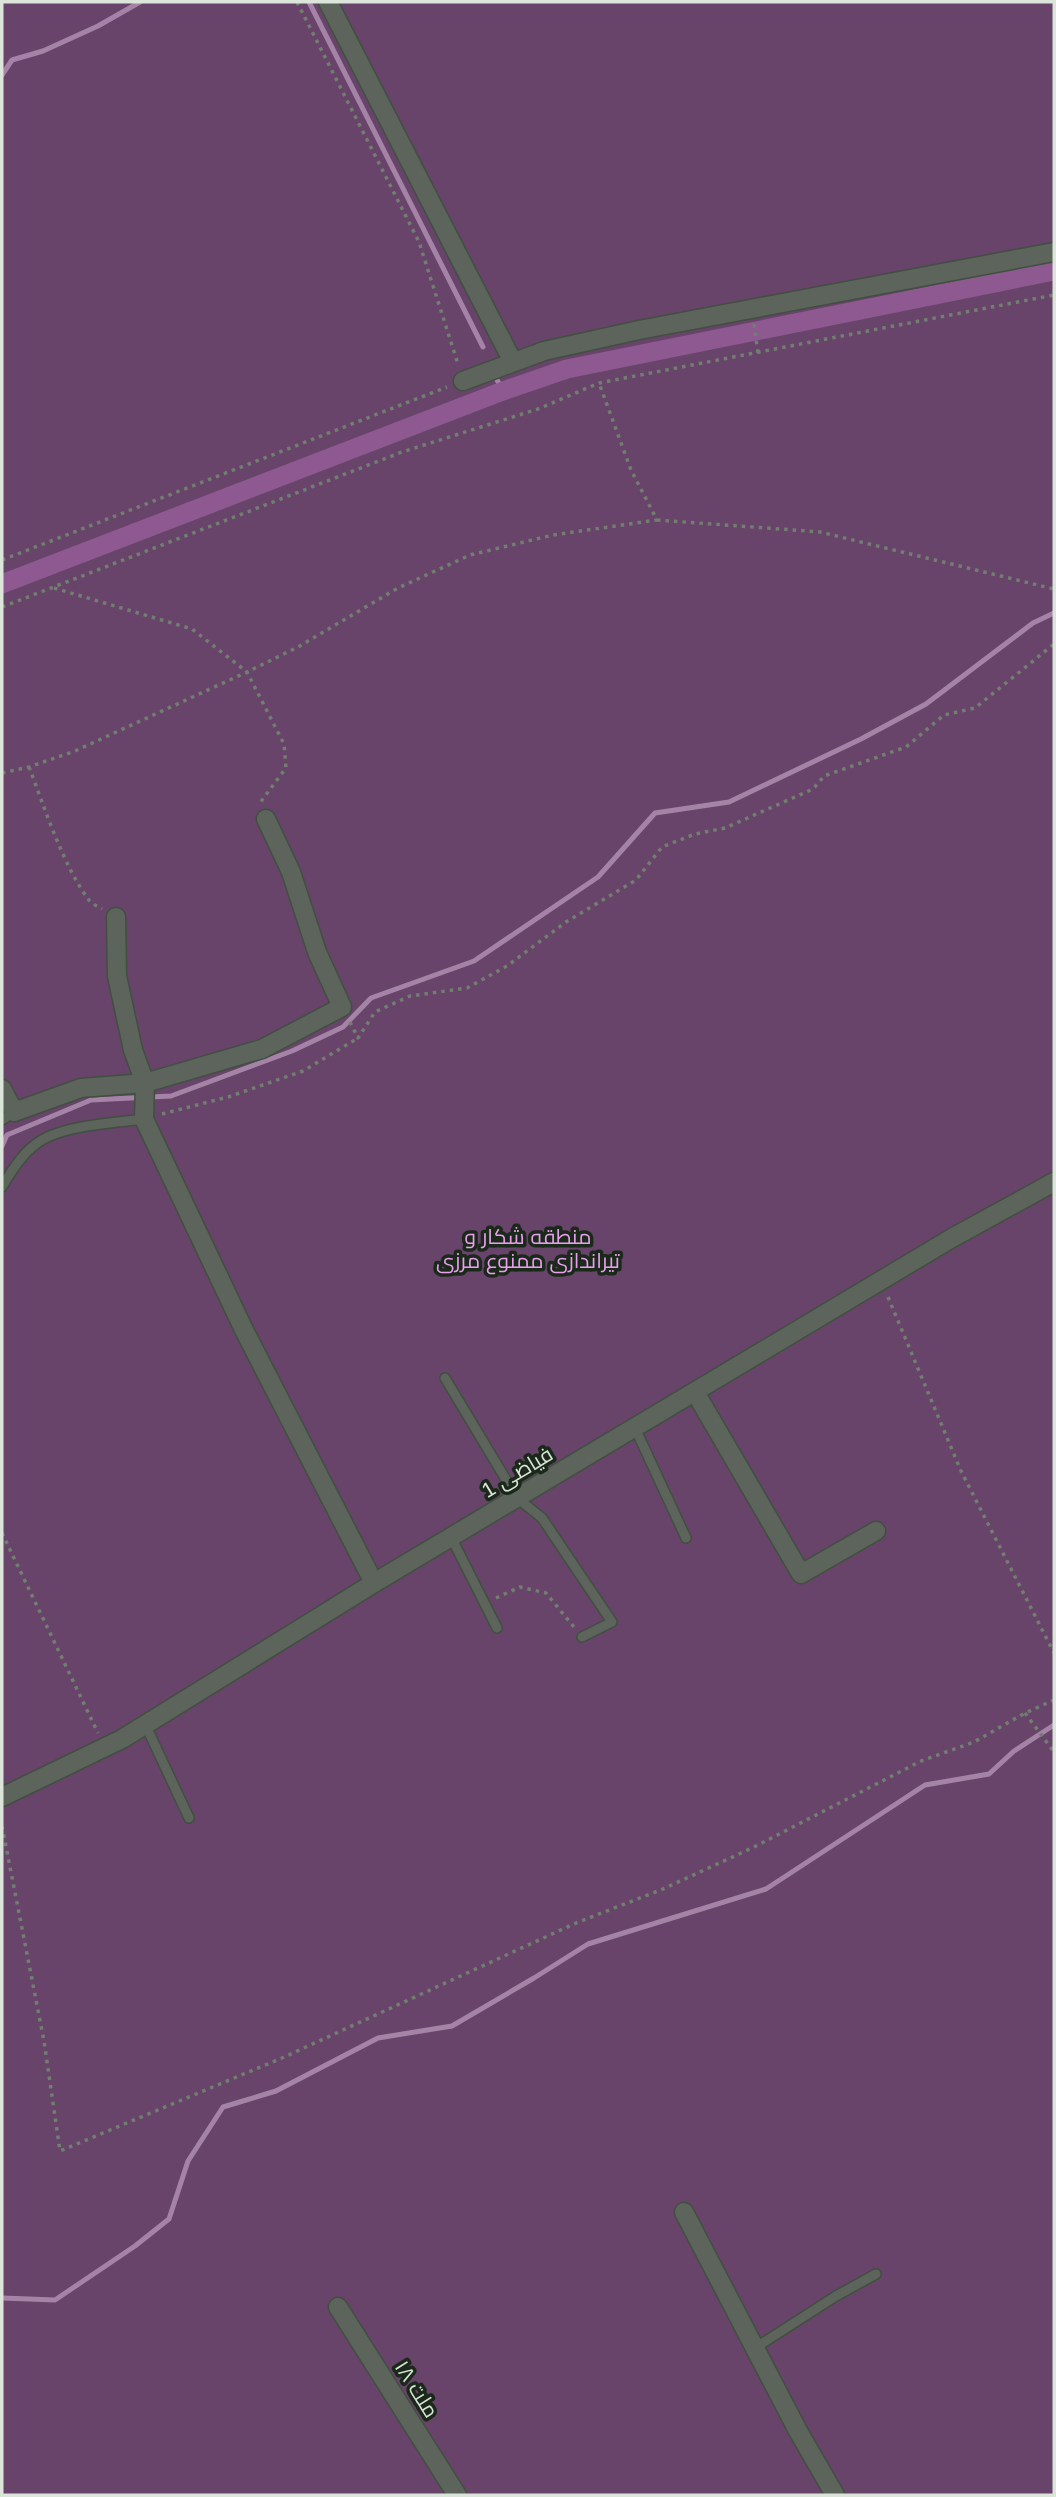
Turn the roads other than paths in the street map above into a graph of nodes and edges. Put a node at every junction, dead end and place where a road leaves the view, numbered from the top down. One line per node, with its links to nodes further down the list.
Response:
1 (328, 2): 3 (street)
2 (1054, 251): 3 (street)
3 (513, 362): 4 (street)
4 (463, 381)
5 (267, 818): 7 (street)
6 (116, 917): 7 (street)
7 (145, 1086): 9 (street); 10 (street)
8 (2, 1089): 10 (street)
9 (144, 1114): 12 (lane); 20 (street)
10 (8, 1116)
11 (1054, 1182): 14 (street, فیاضی 1)
12 (2, 1188)
13 (445, 1378): 16 (lane)
14 (695, 1392): 15 (street, فیاضی 1); 17 (street)
15 (635, 1428): 16 (street, فیاضی 1); 19 (lane)
16 (517, 1498): 18 (street, فیاضی 1); 22 (lane)
17 (876, 1531)
18 (451, 1537): 20 (street, فیاضی 1); 21 (lane)
19 (686, 1538)
20 (374, 1583): 23 (street, فیاضی 1)
21 (497, 1629)
22 (582, 1637)
23 (145, 1724): 24 (street, فیاضی 1); 25 (lane)
24 (2, 1797)
25 (189, 1818)
26 (684, 2212): 29 (street)
27 (876, 2274): 29 (lane)
28 (338, 2307): 30 (street, ملت ۱۸)
29 (755, 2348): 31 (street)
30 (457, 2495)
31 (835, 2495)

